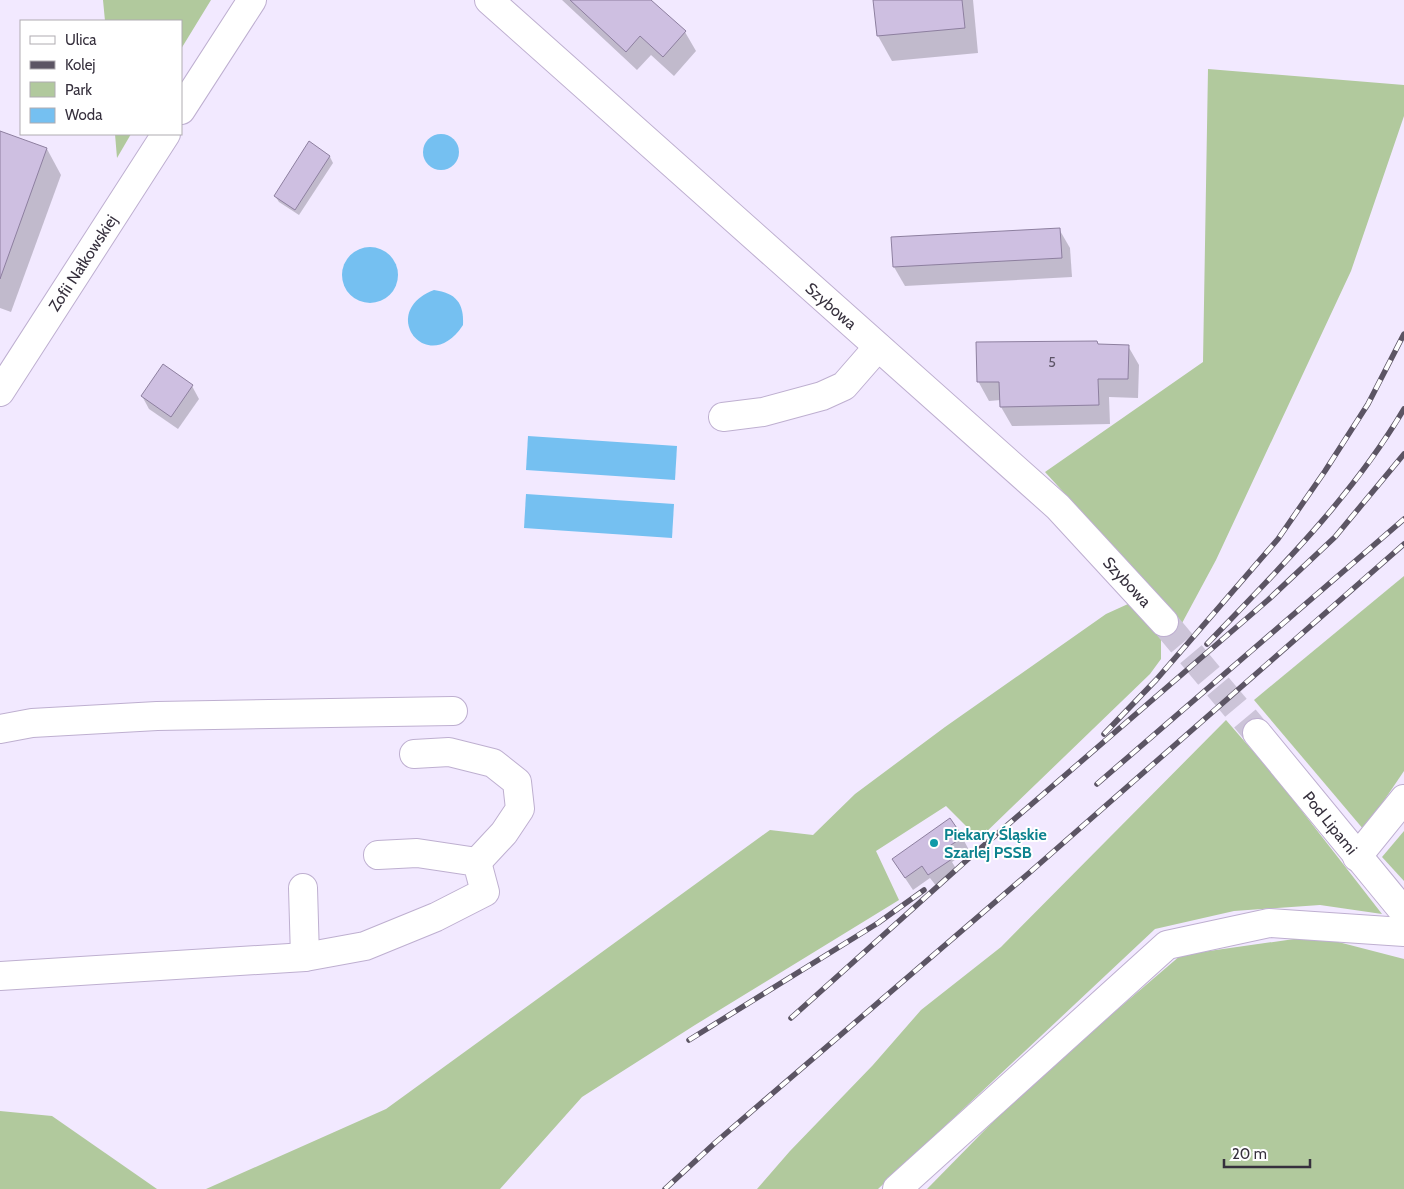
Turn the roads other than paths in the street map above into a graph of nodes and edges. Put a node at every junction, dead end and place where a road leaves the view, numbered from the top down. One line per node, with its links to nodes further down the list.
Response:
1 (252, 0): 3 (street)
2 (489, 0): 5 (street, Szybowa)
3 (182, 108)
4 (165, 135): 6 (street, Zofii Nałkowskiej)
5 (878, 347): 7 (street); 8 (street, Szybowa)
6 (0, 392)
7 (724, 417)
8 (1164, 622)
9 (453, 711): 10 (street)
10 (0, 730)
11 (1257, 733): 15 (street, Pod Lipami)
12 (414, 754): 16 (street)
13 (1404, 799): 15 (street)
14 (378, 855): 16 (street)
15 (1357, 857): 18 (street, Pod Lipami)
16 (477, 862): 20 (street)
17 (303, 888): 20 (street)
18 (1404, 912)
19 (1404, 932): 22 (street)
20 (304, 957): 21 (street)
21 (0, 976)
22 (897, 1189)

